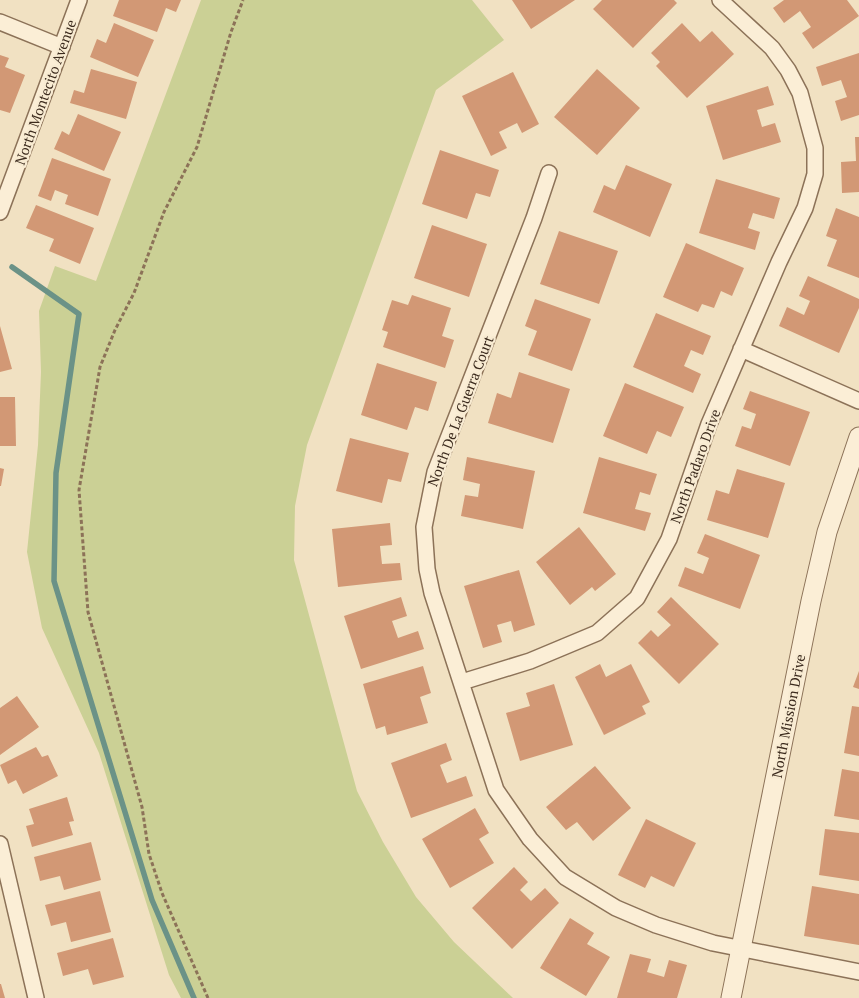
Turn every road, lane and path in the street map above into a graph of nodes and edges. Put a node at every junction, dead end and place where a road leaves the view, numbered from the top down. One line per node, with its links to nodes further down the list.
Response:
1 (79, 0): 5 (street, North Montecito Avenue)
2 (244, 0): 16 (path)
3 (720, 0): 8 (street, North Padaro Drive)
4 (0, 22): 5 (street)
5 (62, 46): 7 (street, North Montecito Avenue)
6 (549, 173): 11 (street, North De La Guerra Court)
7 (0, 212)
8 (741, 350): 9 (street); 11 (street, North Padaro Drive)
9 (859, 401)
10 (859, 437): 13 (street, North Mission Drive)
11 (462, 682): 13 (street, North De La Guerra Court)
12 (0, 844): 15 (street)
13 (741, 949): 14 (street, North De La Guerra Court); 17 (street, North Mission Drive)
14 (859, 972)
15 (36, 998)
16 (208, 998)
17 (731, 998)

